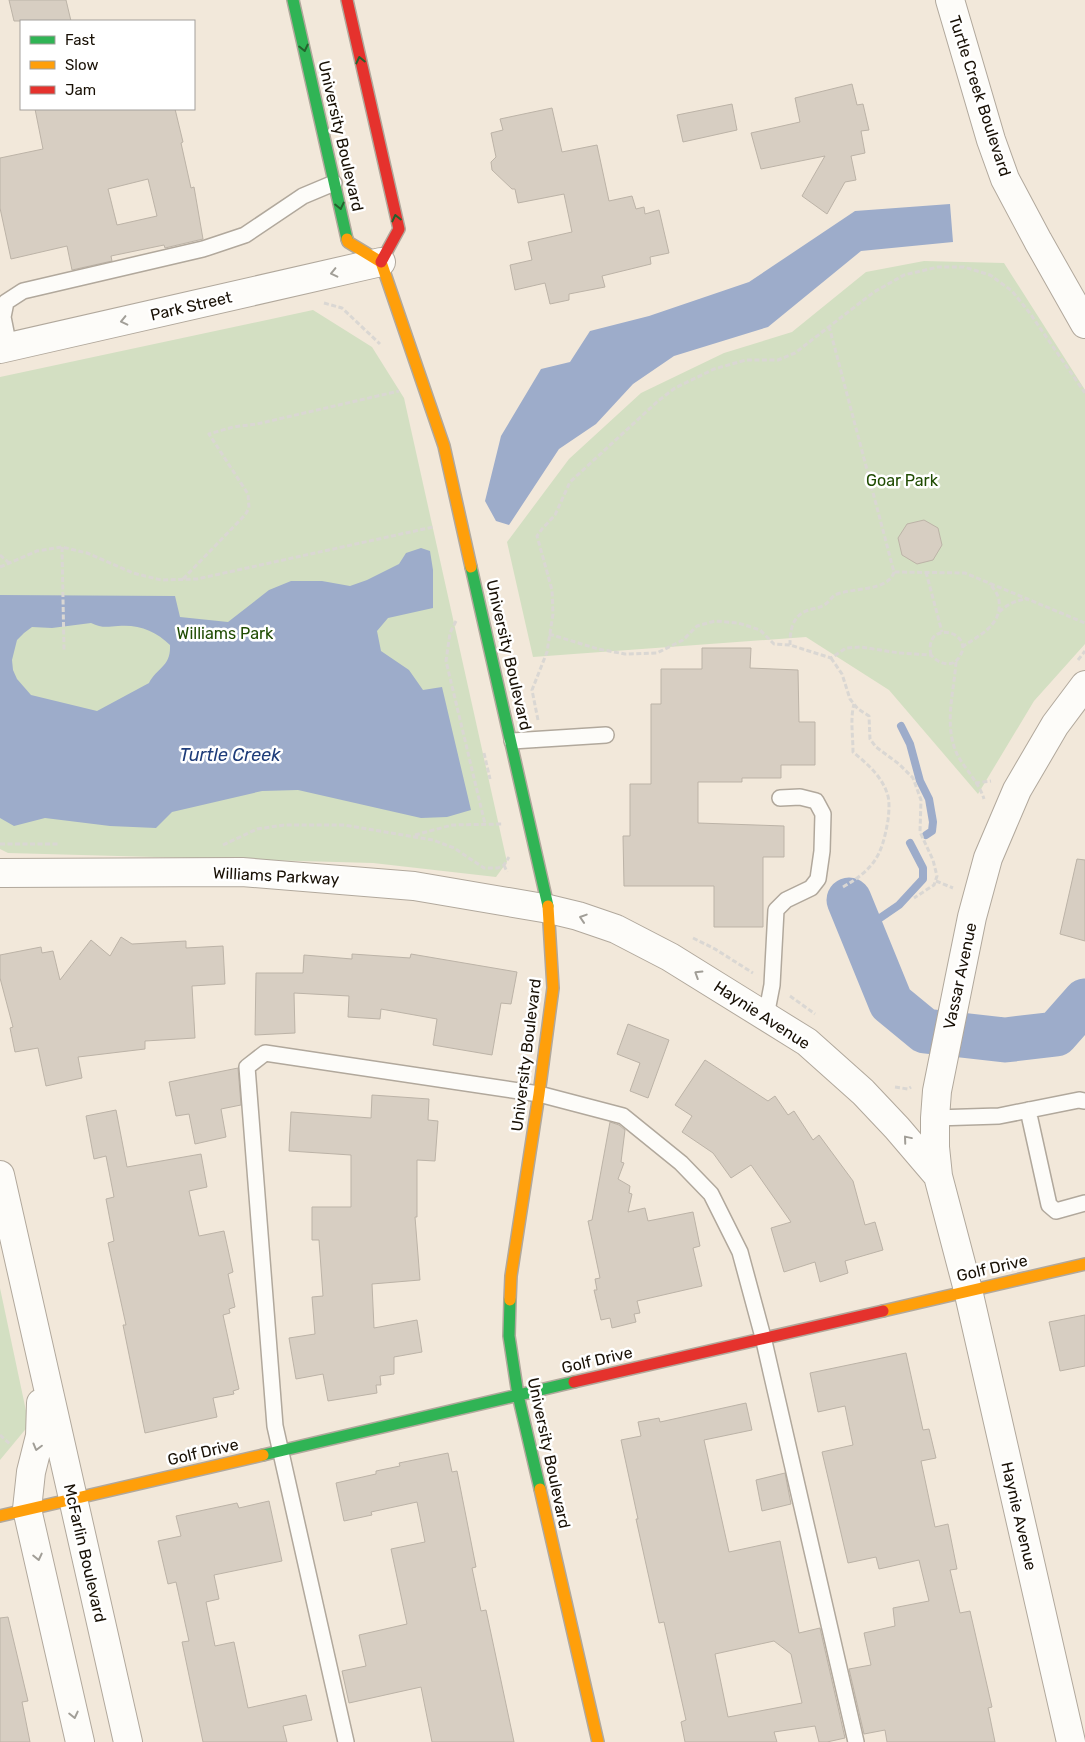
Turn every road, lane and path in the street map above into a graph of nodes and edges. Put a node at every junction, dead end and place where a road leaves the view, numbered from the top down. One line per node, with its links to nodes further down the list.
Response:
1 (293, 0): 4 (street, University Boulevard, one-way to 4)
2 (347, 0): 5 (street, one-way to 2)
3 (950, 0): 6 (street, Turtle Creek Boulevard)
4 (334, 183): 5 (street, University Boulevard, one-way to 5); 11 (lane)
5 (381, 262): 11 (street, Park Street, one-way to 11); 39 (street, University Boulevard)
6 (1078, 301): 8 (street, Turtle Creek Boulevard)
7 (324, 303): 10 (path)
8 (1085, 324)
9 (829, 326): 13 (path); 19 (path); 28 (path)
10 (383, 347)
11 (5, 348)
12 (407, 389): 21 (path)
13 (1085, 393)
14 (432, 518): 21 (path)
15 (62, 548): 17 (path); 21 (path); 31 (path)
16 (0, 555): 17 (path)
17 (9, 563): 18 (path)
18 (0, 567)
19 (894, 572): 20 (path); 29 (path)
20 (926, 572): 22 (path); 27 (path)
21 (183, 580)
22 (987, 582): 23 (path); 24 (path)
23 (1028, 598): 24 (path); 25 (path)
24 (998, 612): 30 (path)
25 (1085, 623)
26 (460, 625): 45 (path)
27 (942, 632): 30 (path); 32 (path)
28 (549, 634): 29 (path); 38 (path)
29 (790, 645): 33 (path)
30 (962, 647): 34 (path)
31 (64, 650)
32 (931, 655): 33 (path); 34 (path)
33 (831, 658): 36 (path)
34 (956, 661): 43 (path)
35 (1085, 685): 63 (street, Vassar Avenue)
36 (854, 704): 54 (path); 55 (path)
37 (606, 735): 38 (lane)
38 (541, 738): 39 (lane)
39 (512, 741): 58 (street, University Boulevard)
40 (483, 746): 41 (path)
41 (493, 787)
42 (780, 798): 59 (lane)
43 (985, 803)
44 (501, 817): 45 (path)
45 (485, 824): 46 (path)
46 (412, 836): 49 (path); 51 (path)
47 (0, 844): 48 (path)
48 (67, 844)
49 (221, 846)
50 (511, 853): 51 (path)
51 (504, 865): 52 (path)
52 (507, 872)
53 (0, 873): 58 (street, Williams Parkway)
54 (936, 881): 56 (path); 57 (path)
55 (842, 887)
56 (961, 892)
57 (914, 898)
58 (549, 909): 59 (street, Haynie Avenue, one-way to 58); 60 (street, University Boulevard)
59 (766, 1016): 65 (street, Haynie Avenue, one-way to 59)
60 (540, 1094): 69 (lane); 71 (street, University Boulevard); 74 (lane)
61 (1085, 1101): 62 (lane)
62 (1028, 1110): 63 (lane); 66 (lane)
63 (935, 1118): 65 (street, Vassar Avenue)
64 (0, 1175): 70 (street, McFarlin Boulevard)
65 (938, 1176): 68 (street, Vassar Avenue)
66 (1085, 1204)
67 (1085, 1264): 68 (street, Golf Drive)
68 (968, 1290): 69 (street, Golf Drive); 83 (street, Haynie Avenue)
69 (763, 1338): 71 (street, Golf Drive); 82 (lane)
70 (43, 1364): 75 (street, McFarlin Boulevard); 76 (street, McFarlin Boulevard, one-way to 76)
71 (518, 1394): 74 (street, Golf Drive); 81 (street, University Boulevard)
72 (0, 1435): 73 (path)
73 (10, 1444)
74 (279, 1451): 75 (street, Golf Drive); 80 (lane)
75 (72, 1499): 76 (street, Golf Drive); 79 (street, McFarlin Boulevard)
76 (27, 1509): 77 (street, Golf Drive); 78 (street, McFarlin Boulevard, one-way to 78)
77 (0, 1516)
78 (80, 1742)
79 (128, 1742)
80 (346, 1742)
81 (598, 1742)
82 (856, 1742)
83 (1071, 1742)

